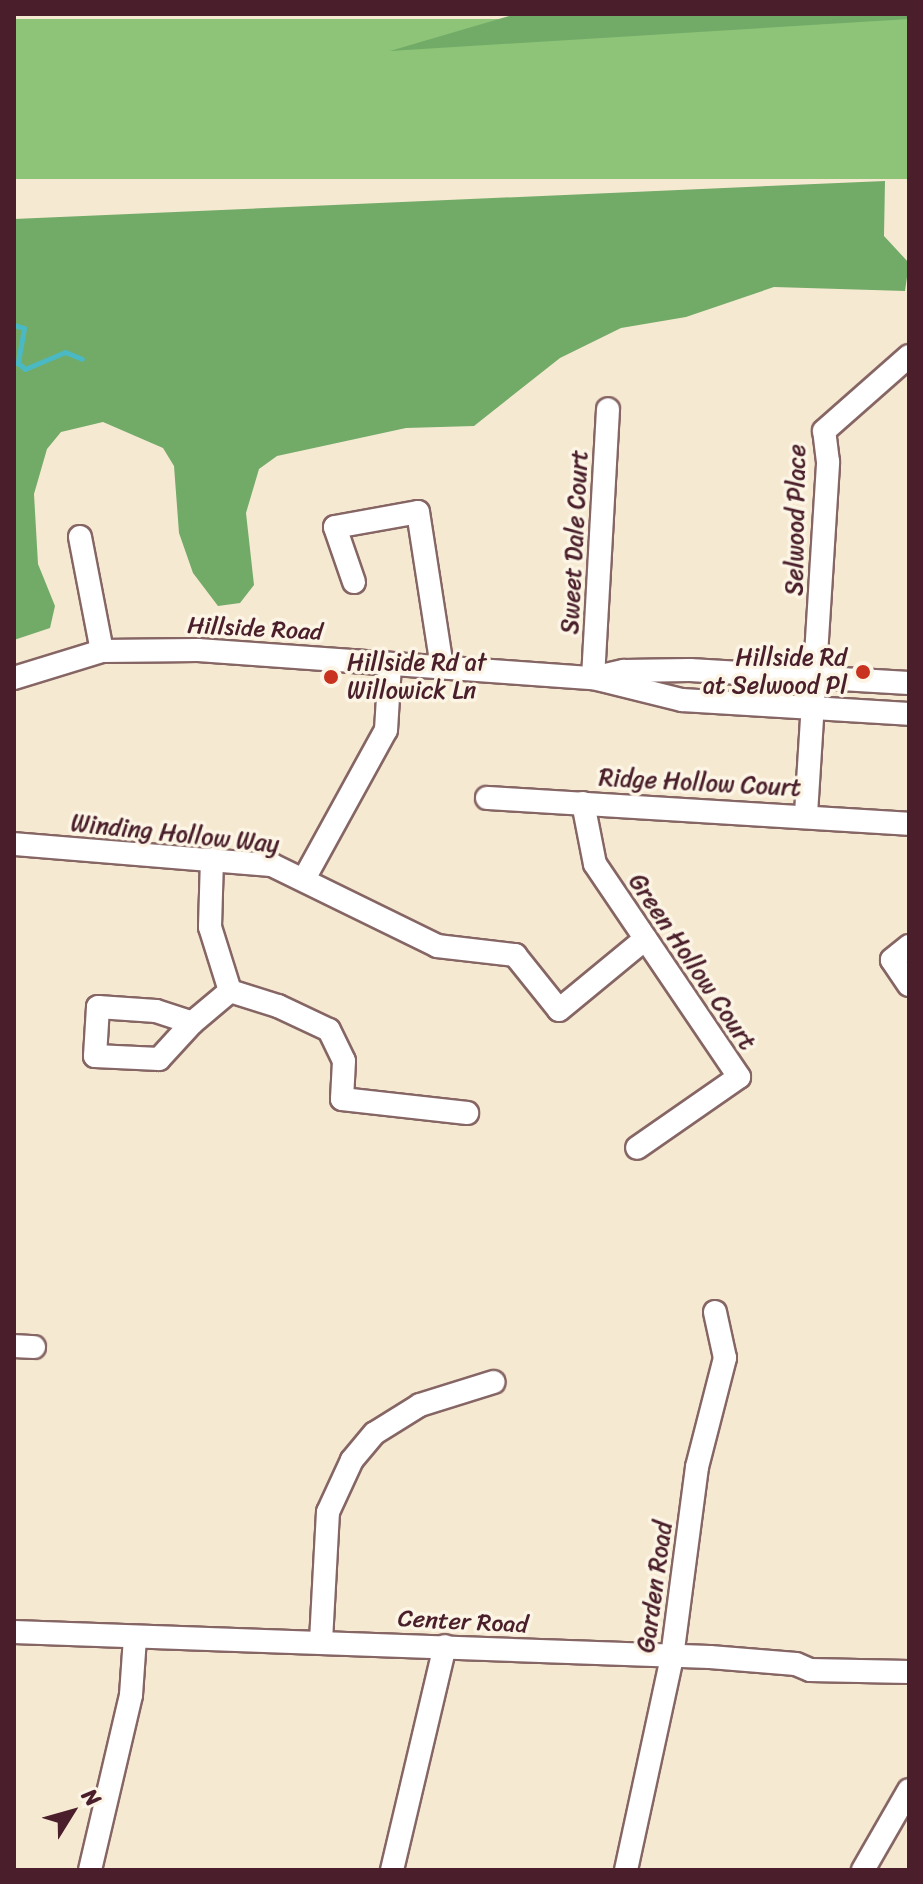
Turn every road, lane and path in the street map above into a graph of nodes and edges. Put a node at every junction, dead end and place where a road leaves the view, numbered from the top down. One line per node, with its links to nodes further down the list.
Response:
1 (909, 356): 8 (street, Selwood Place)
2 (608, 409): 10 (street, Sweet Dale Court)
3 (80, 537): 5 (street)
4 (354, 582): 7 (street)
5 (102, 651): 6 (street, Hillside Road); 9 (street, Hillside Road)
6 (390, 664): 7 (street, Hillside Road); 20 (street)
7 (442, 667): 10 (street, Hillside Road)
8 (816, 676): 10 (street, Hillside Road); 11 (street, Hillside Road); 12 (street, Selwood Place)
9 (14, 678)
10 (593, 678): 12 (street, Hillside Road)
11 (909, 683)
12 (814, 706): 13 (street, Hillside Road); 16 (street, Selwood Place)
13 (909, 714)
14 (487, 798): 15 (street, Ridge Hollow Court)
15 (583, 803): 16 (street, Ridge Hollow Court); 21 (street, Green Hollow Court)
16 (806, 814): 17 (street, Ridge Hollow Court)
17 (909, 824)
18 (14, 844): 19 (street, Winding Hollow Way)
19 (212, 859): 20 (street, Winding Hollow Way); 24 (street)
20 (304, 879): 21 (street, Winding Hollow Way)
21 (645, 939): 27 (street, Green Hollow Court)
22 (909, 946): 23 (street)
23 (909, 985)
24 (230, 991): 25 (street); 26 (street)
25 (192, 1023)
26 (467, 1113)
27 (637, 1148)
28 (715, 1312): 34 (street, Garden Road)
29 (494, 1382): 32 (street)
30 (14, 1632): 31 (street, Center Road)
31 (135, 1638): 32 (street, Center Road); 37 (street)
32 (321, 1641): 33 (street, Center Road)
33 (445, 1646): 34 (street, Center Road); 38 (street)
34 (672, 1657): 35 (street, Center Road); 39 (street, Garden Road)
35 (909, 1672)
36 (909, 1790): 40 (street)
37 (90, 1870)
38 (392, 1870)
39 (626, 1870)
40 (863, 1870)

